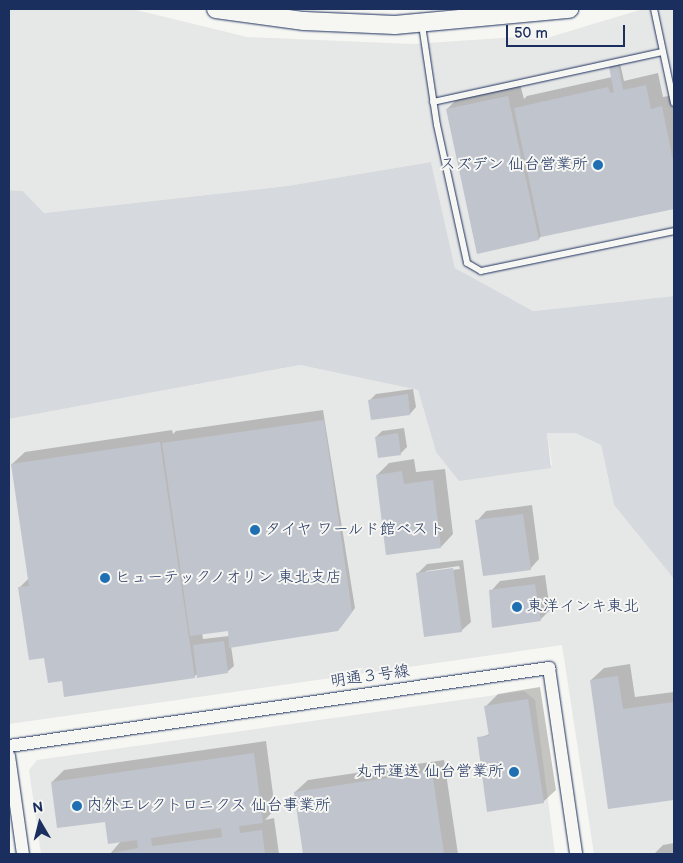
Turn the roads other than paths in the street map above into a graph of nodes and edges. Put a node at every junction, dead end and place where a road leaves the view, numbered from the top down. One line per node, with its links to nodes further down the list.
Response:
1 (216, 9): 4 (street)
2 (569, 9): 4 (street)
3 (654, 9): 5 (lane)
4 (422, 23): 6 (lane)
5 (663, 52): 6 (lane); 7 (lane)
6 (433, 102): 8 (lane)
7 (674, 103)
8 (674, 231)
9 (9, 746): 12 (street, 明通３号線)
10 (9, 756): 11 (street)
11 (23, 854)
12 (576, 854)

